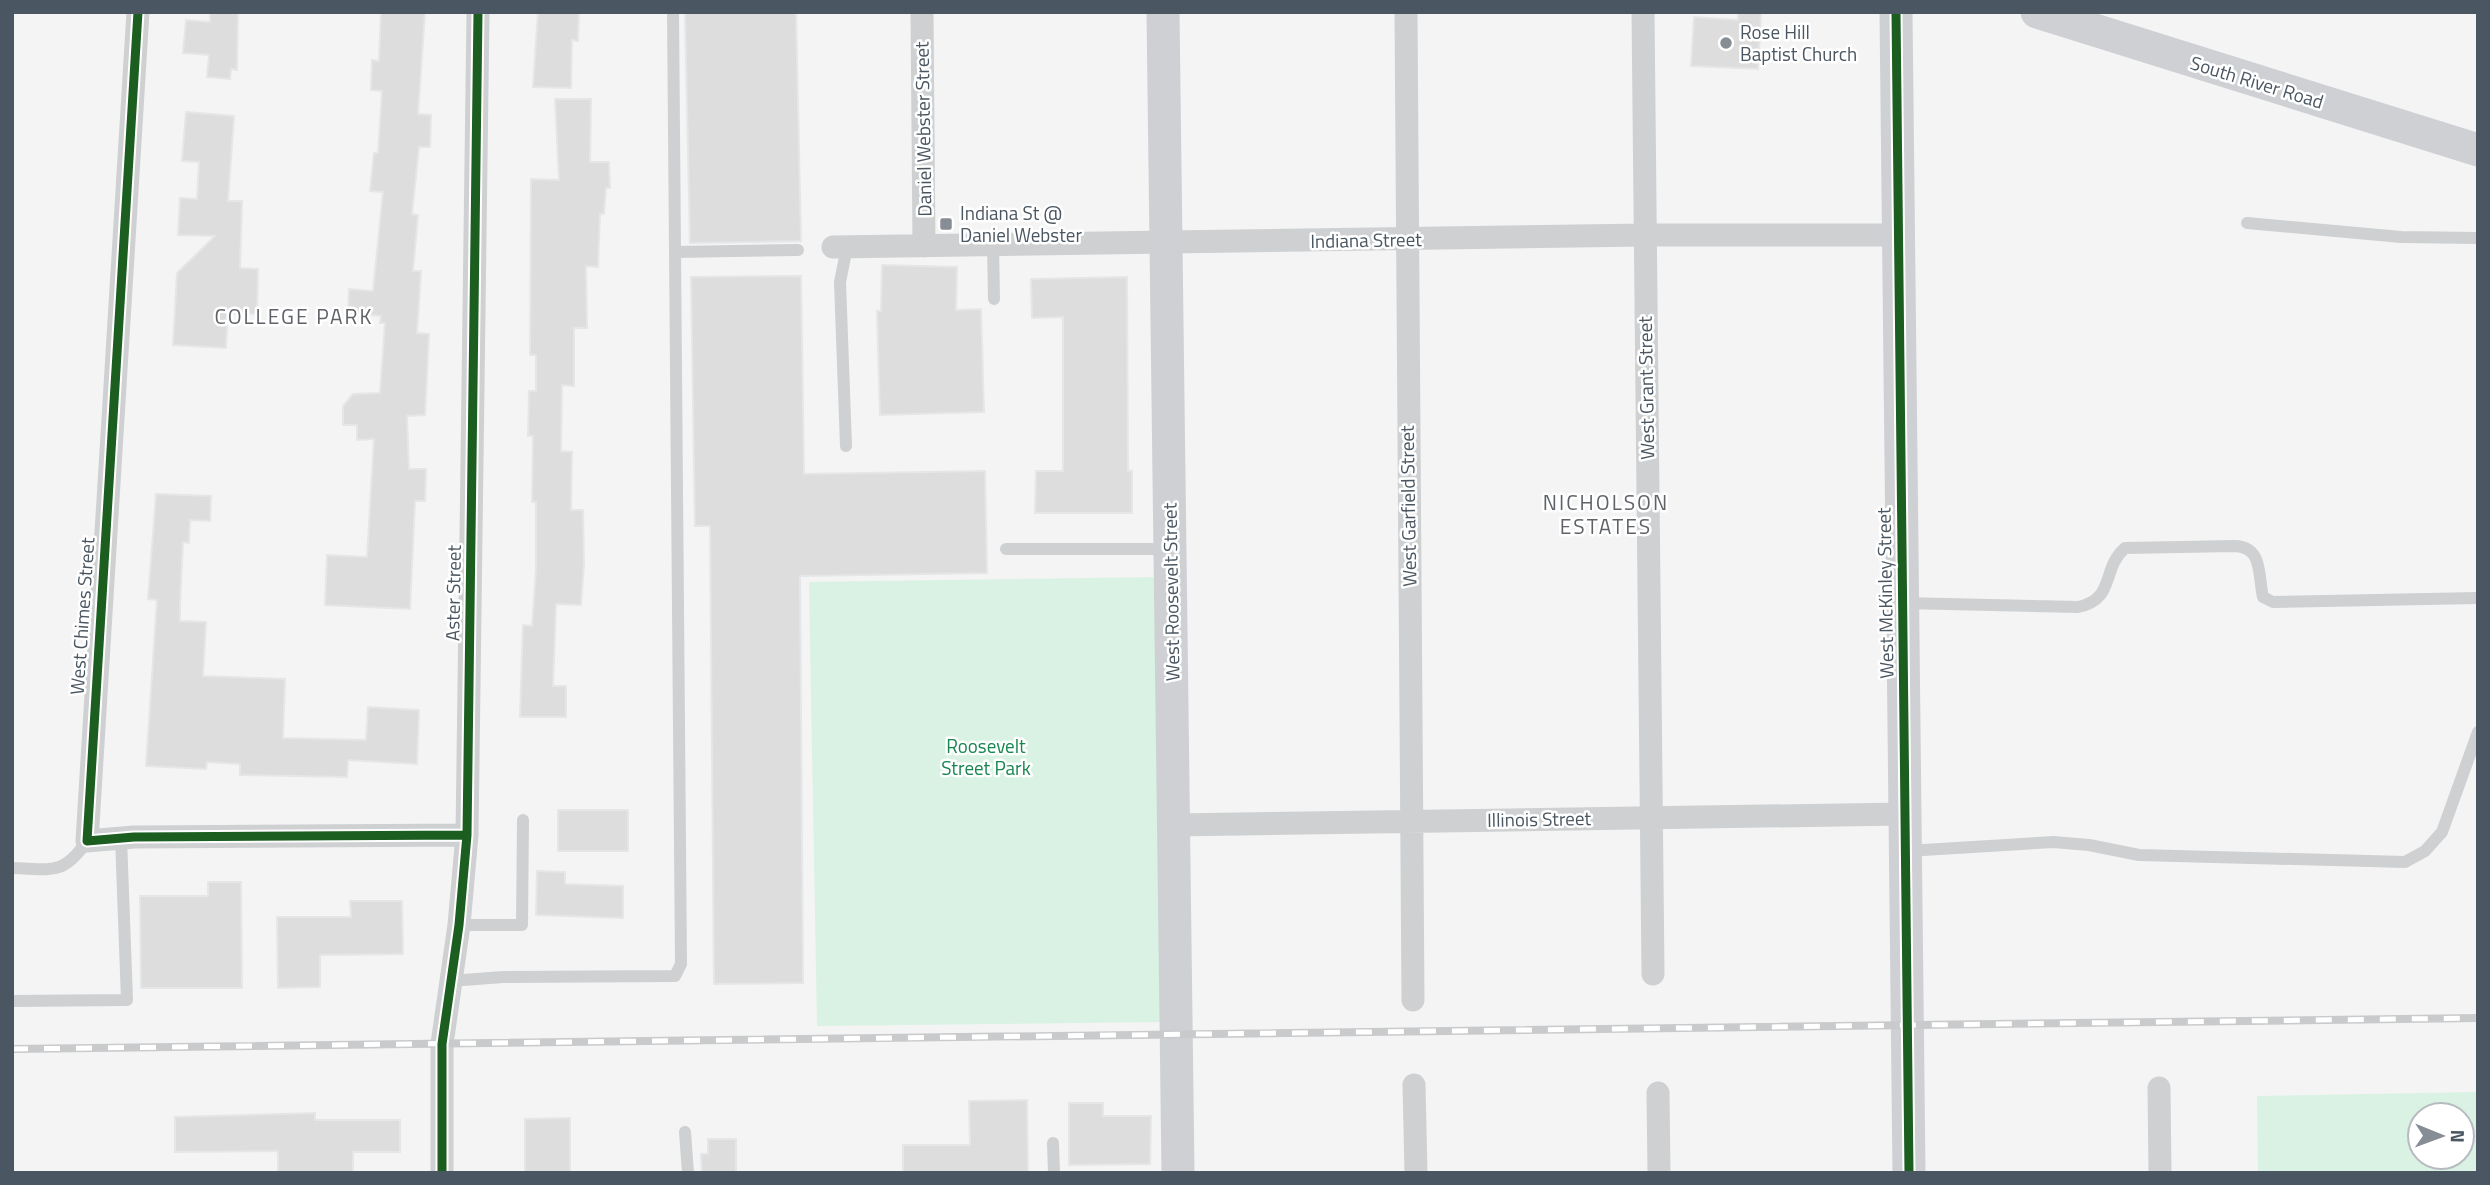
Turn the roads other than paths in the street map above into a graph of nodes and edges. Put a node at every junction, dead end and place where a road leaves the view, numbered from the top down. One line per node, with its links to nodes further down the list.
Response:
1 (138, 12): 36 (street, West Chimes Street)
2 (478, 12): 34 (street, Aster Street)
3 (673, 12): 21 (lane)
4 (922, 12): 17 (street, Daniel Webster Street)
5 (1163, 12): 16 (main road, West Roosevelt Street)
6 (1406, 12): 15 (street, West Garfield Street)
7 (1643, 12): 12 (street, West Grant Street)
8 (1896, 12): 13 (main road, West McKinley Street)
9 (2037, 12): 10 (main road, South River Road)
10 (2478, 150)
11 (2246, 223): 14 (lane)
12 (1644, 235): 13 (street, Indiana Street); 15 (street, Indiana Street); 30 (street, West Grant Street)
13 (1899, 235): 27 (main road, West McKinley Street)
14 (2478, 238)
15 (1406, 240): 16 (street, Indiana Street); 32 (street, West Garfield Street)
16 (1166, 243): 18 (street, Indiana Street); 25 (main road, West Roosevelt Street)
17 (924, 246): 18 (street, Indiana Street); 19 (street, Indiana Street)
18 (993, 246): 22 (lane)
19 (840, 247): 23 (lane)
20 (798, 250): 21 (lane)
21 (675, 252): 41 (lane)
22 (994, 299)
23 (846, 446)
24 (1006, 549): 25 (lane)
25 (1171, 549): 33 (main road, West Roosevelt Street)
26 (2478, 598): 27 (lane)
27 (1903, 604): 29 (main road, West McKinley Street)
28 (2478, 732): 37 (lane)
29 (1904, 814): 30 (street, Illinois Street); 37 (main road, West McKinley Street)
30 (1652, 818): 32 (street, Illinois Street); 40 (street, West Grant Street)
31 (523, 820): 39 (lane)
32 (1411, 821): 33 (street, Illinois Street); 42 (street, West Garfield Street)
33 (1174, 825): 52 (main road, West Roosevelt Street)
34 (467, 835): 35 (street); 39 (street, Aster Street)
35 (121, 838): 36 (street); 43 (lane)
36 (87, 841): 38 (lane)
37 (1905, 851): 55 (main road, West McKinley Street)
38 (12, 869)
39 (459, 925): 41 (street, Aster Street)
40 (1653, 974)
41 (450, 981): 49 (street, Aster Street)
42 (1413, 1000)
43 (12, 1001)
44 (1414, 1085): 53 (street)
45 (2159, 1088): 56 (street)
46 (1658, 1093): 54 (street)
47 (685, 1132): 50 (lane)
48 (1054, 1143): 51 (lane)
49 (442, 1173)
50 (688, 1173)
51 (1054, 1173)
52 (1178, 1173)
53 (1416, 1173)
54 (1659, 1173)
55 (1909, 1173)
56 (2160, 1173)

